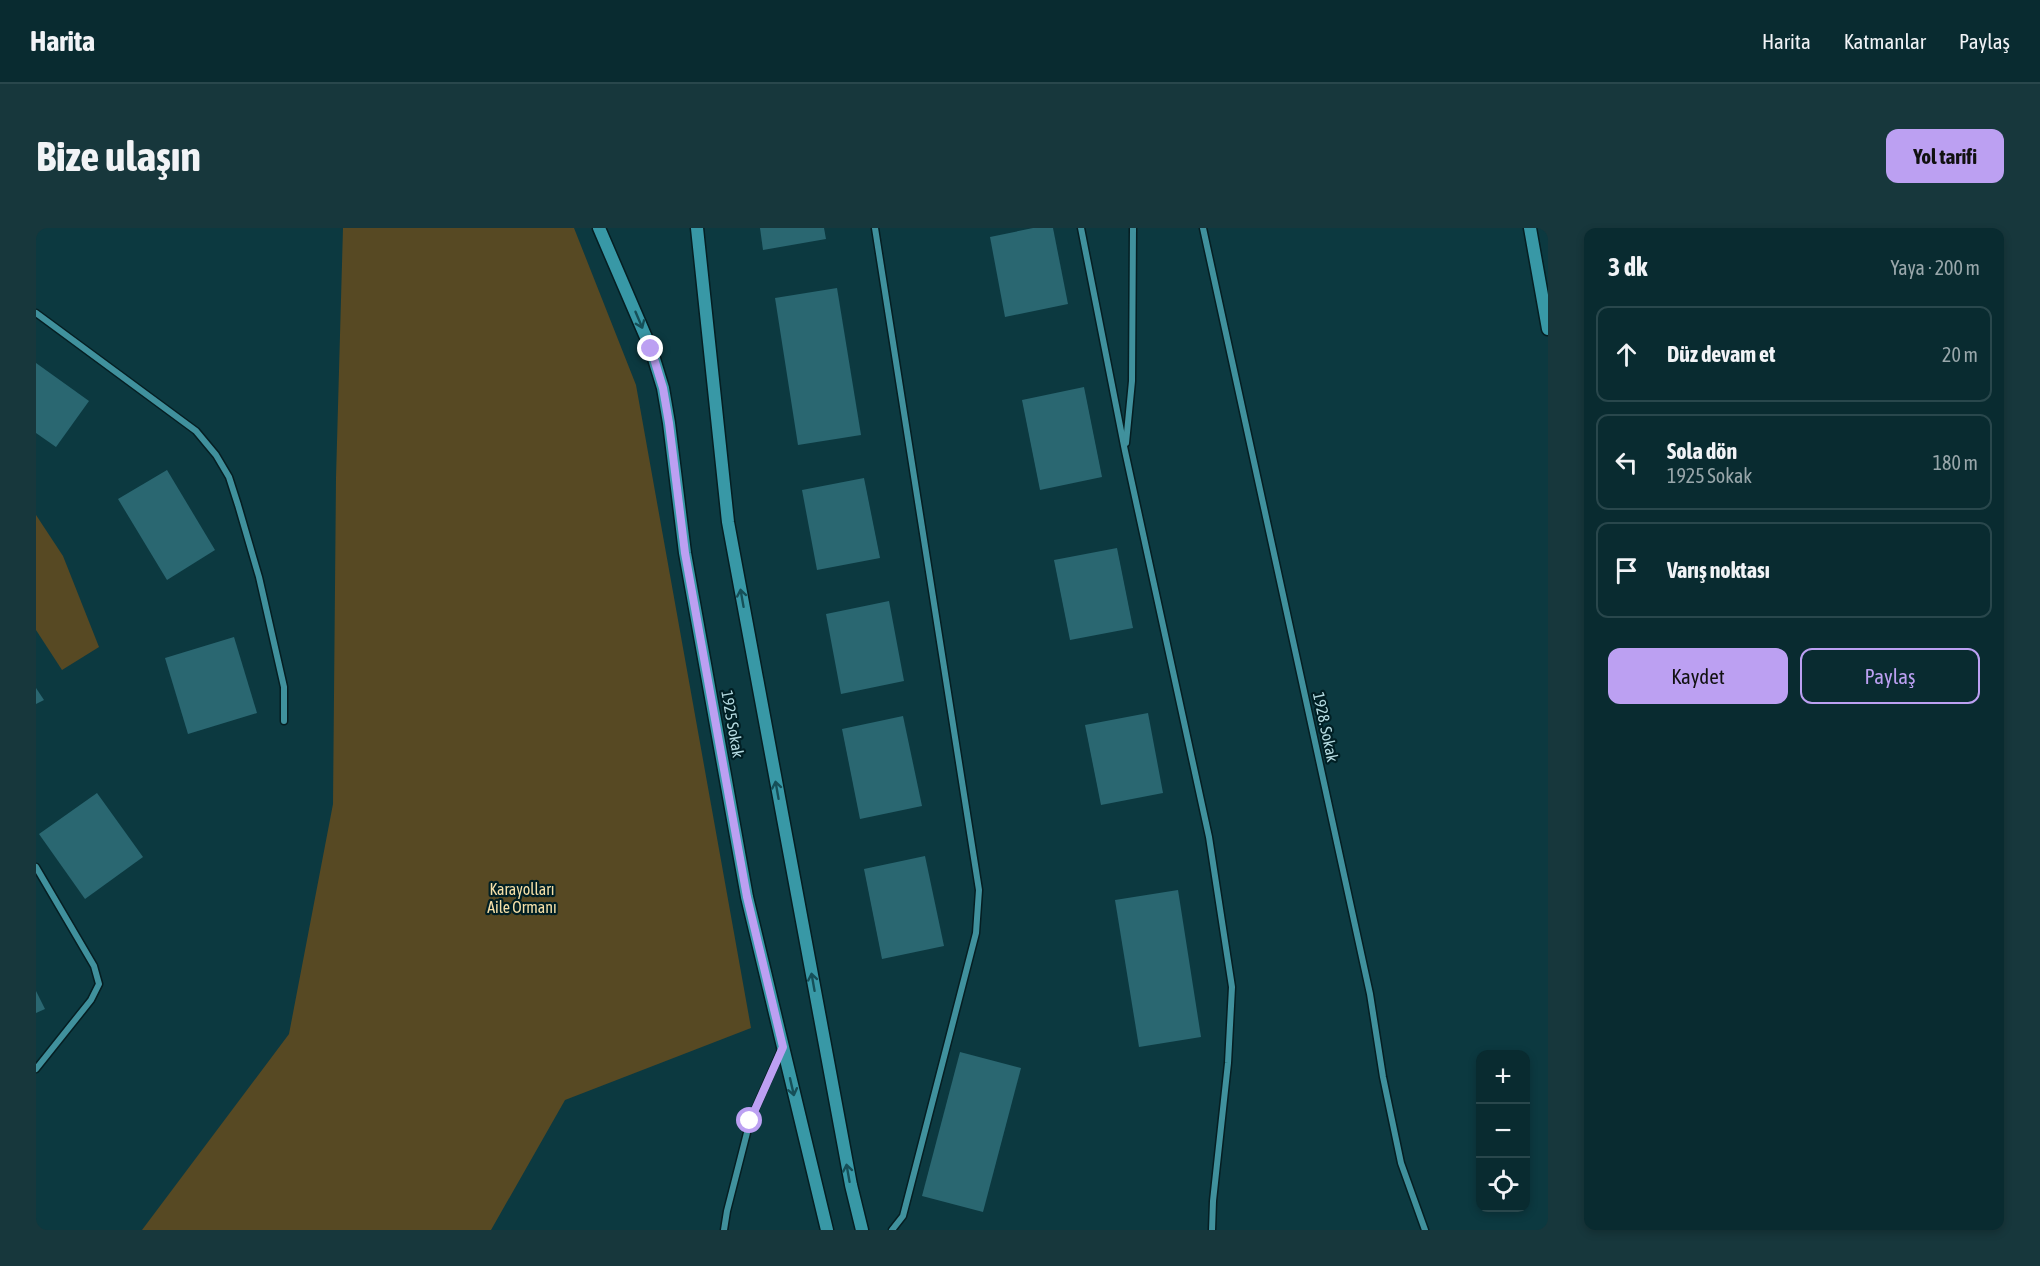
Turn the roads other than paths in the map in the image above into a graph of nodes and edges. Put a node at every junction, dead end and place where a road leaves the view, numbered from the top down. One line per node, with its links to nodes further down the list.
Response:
1 (599, 228): 9 (main road, 1925 Sokak)
2 (608, 228): 9 (main road)
3 (697, 228): 19 (main road, 1925 Sokak, one-way to 3)
4 (875, 228): 20 (street)
5 (1081, 228): 12 (street)
6 (1133, 228): 12 (street)
7 (1203, 228): 22 (street, 1928. Sokak)
8 (1530, 228): 11 (main road)
9 (625, 287): 15 (main road, 1925 Sokak, one-way to 15)
10 (36, 313): 13 (street)
11 (1548, 329)
12 (1125, 451): 21 (street)
13 (284, 721)
14 (36, 867): 16 (street)
15 (783, 1047): 17 (street); 18 (main road, 1925 Sokak, one-way to 18)
16 (36, 1069)
17 (724, 1230)
18 (826, 1230)
19 (862, 1230)
20 (892, 1230)
21 (1212, 1230)
22 (1425, 1230)

